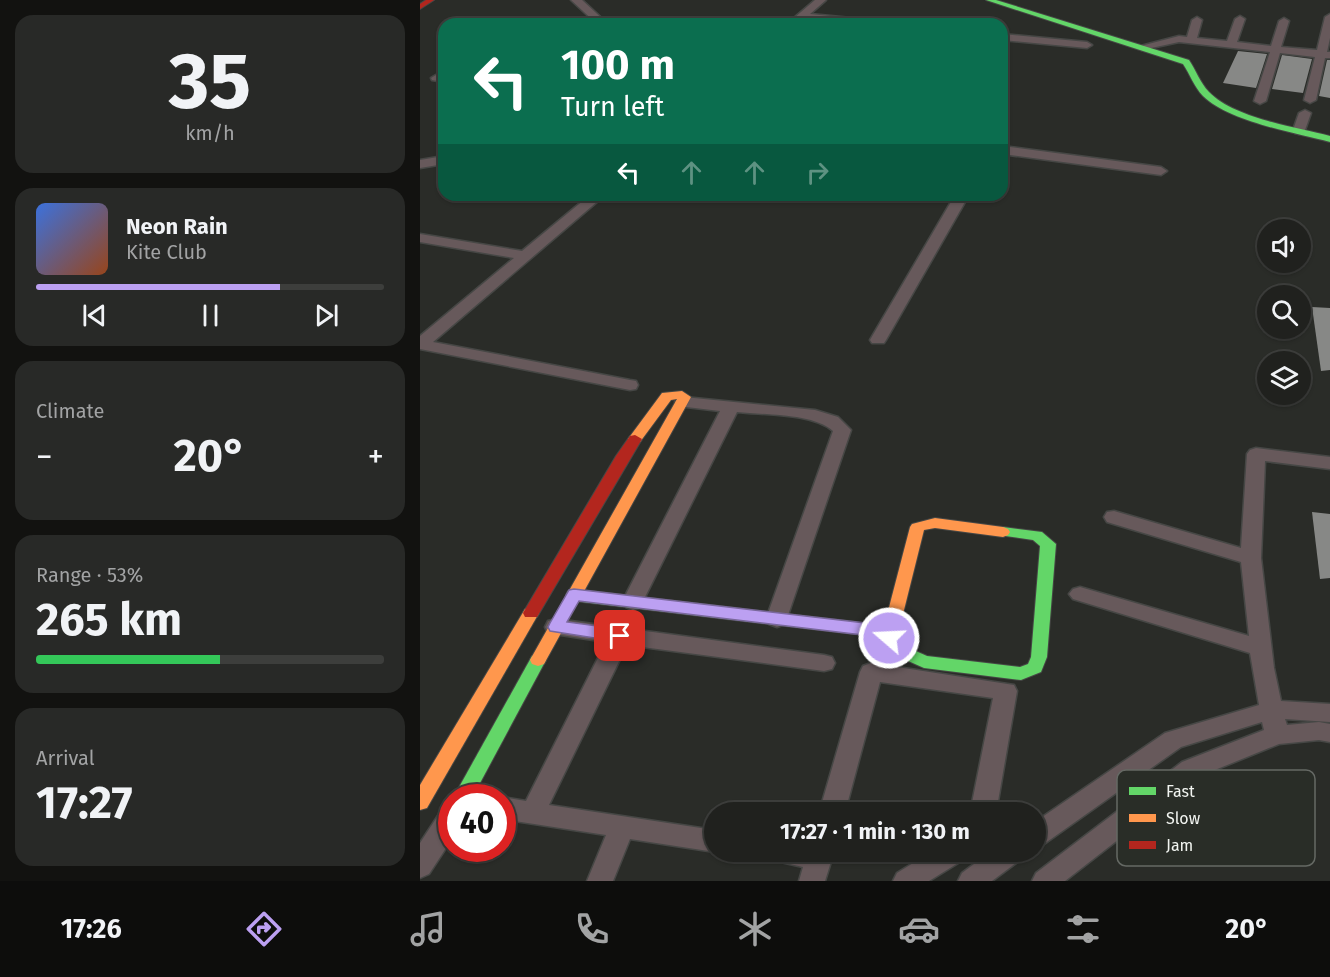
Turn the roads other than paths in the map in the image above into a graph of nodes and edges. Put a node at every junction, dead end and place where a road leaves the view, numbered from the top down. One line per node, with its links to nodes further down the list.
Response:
1 (431, 0): 5 (street)
2 (576, 0): 8 (street)
3 (821, 0): 6 (street)
4 (989, 0): 18 (street)
5 (420, 7)
6 (802, 16): 9 (street); 10 (street)
7 (1330, 17): 20 (street)
8 (596, 18)
9 (800, 18)
10 (822, 18)
11 (1239, 19): 16 (street)
12 (1197, 20): 15 (street)
13 (1284, 21): 19 (street)
14 (1008, 38): 17 (street)
15 (1191, 40): 16 (street); 18 (street)
16 (1231, 44): 19 (street)
17 (1087, 45)
18 (1142, 47): 22 (street)
19 (1275, 49): 20 (street); 22 (street)
20 (1326, 55): 21 (street)
21 (1310, 100)
22 (1257, 107): 24 (street)
23 (1305, 113): 24 (street)
24 (1299, 130): 25 (street)
25 (1330, 139)
26 (1008, 151): 29 (street)
27 (438, 161): 28 (street)
28 (420, 164)
29 (1161, 171)
30 (591, 201): 33 (street)
31 (959, 201): 34 (street)
32 (420, 238): 33 (street)
33 (525, 256): 35 (street)
34 (878, 340)
35 (420, 344): 36 (street)
36 (630, 385)
37 (684, 402): 38 (street); 43 (street); 44 (street)
38 (731, 407): 45 (street); 46 (street)
39 (1330, 463): 41 (street)
40 (1114, 517): 41 (street)
41 (1251, 558): 50 (street)
42 (1080, 594): 50 (street)
43 (571, 601): 44 (street); 45 (street); 47 (street)
44 (537, 602): 60 (street)
45 (633, 602): 46 (street)
46 (777, 619): 49 (street)
47 (556, 627): 48 (street); 59 (street)
48 (620, 636): 51 (street); 64 (street)
49 (889, 638): 49 (street)
50 (1261, 648): 52 (street)
51 (824, 663)
52 (1271, 710): 53 (street); 55 (street); 56 (street)
53 (1330, 713)
54 (1330, 733): 55 (street)
55 (1277, 735): 57 (street)
56 (1130, 770)
57 (1190, 770)
58 (1117, 779): 67 (street)
59 (470, 784)
60 (420, 802)
61 (835, 802): 62 (street)
62 (985, 802)
63 (516, 810): 64 (street)
64 (533, 812): 65 (street)
65 (623, 826): 69 (street); 73 (street)
66 (1117, 826): 76 (street)
67 (1046, 828)
68 (438, 838): 72 (street)
69 (704, 839)
70 (937, 862): 74 (street)
71 (997, 862): 75 (street)
72 (420, 866)
73 (600, 881)
74 (906, 881)
75 (971, 881)
76 (1045, 881)

